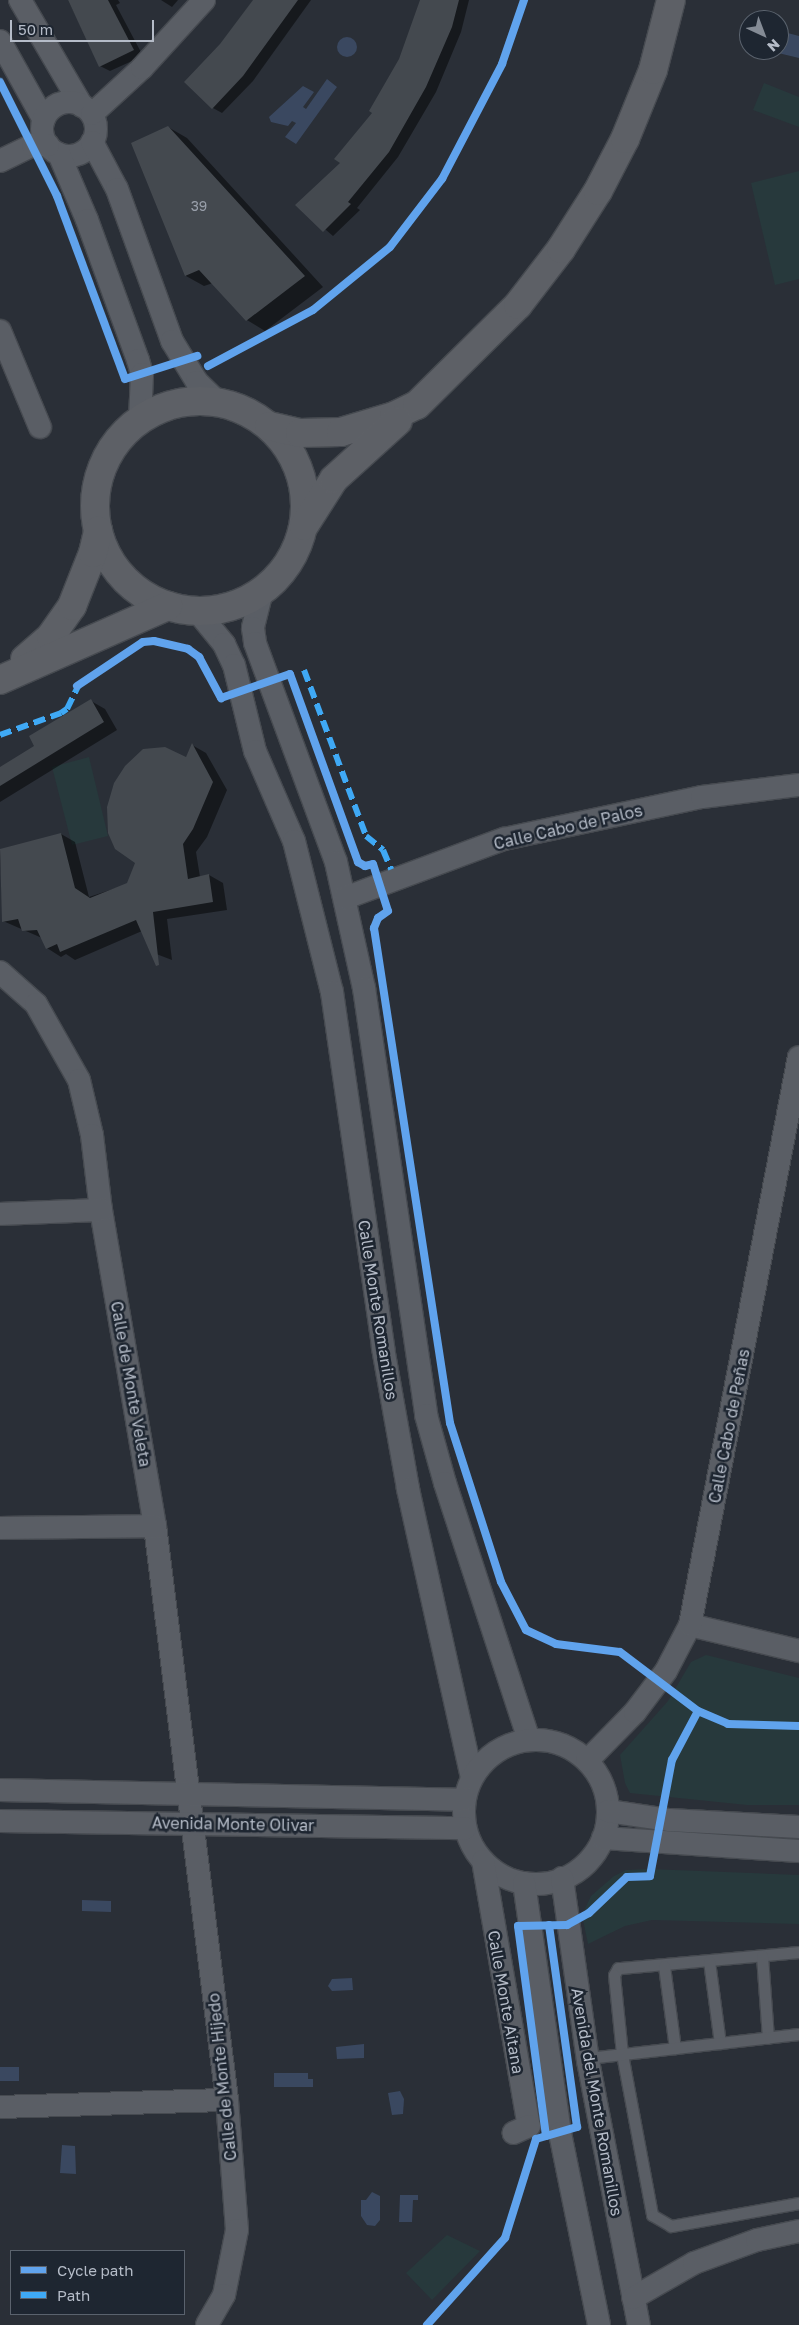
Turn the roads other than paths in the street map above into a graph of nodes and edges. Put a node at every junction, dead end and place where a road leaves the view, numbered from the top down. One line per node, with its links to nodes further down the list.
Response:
1 (20, 0): 5 (street)
2 (204, 0): 5 (street)
3 (672, 0): 12 (main road)
4 (0, 41): 6 (street)
5 (87, 110): 6 (street); 7 (street)
6 (44, 120): 8 (street)
7 (92, 142): 8 (street); 11 (street)
8 (53, 150): 9 (street); 13 (street)
9 (0, 161)
10 (0, 331): 14 (street)
11 (218, 402): 13 (main road); 15 (main road)
12 (417, 405): 15 (main road); 16 (main road)
13 (140, 420): 17 (main road)
14 (40, 426)
15 (269, 426): 16 (main road)
16 (303, 527): 18 (main road)
17 (98, 531): 19 (main road); 21 (main road)
18 (262, 591): 20 (main road); 23 (street, Calle Monte Romanillos)
19 (168, 606): 20 (main road); 21 (main road)
20 (197, 611): 24 (street, Calle Monte Romanillos)
21 (4, 677)
22 (799, 785): 25 (street, Calle Cabo de Palos)
23 (324, 830): 24 (street); 25 (street, Calle Monte Romanillos)
24 (294, 841): 26 (street, Calle Monte Romanillos)
25 (345, 898): 27 (street, Calle Monte Romanillos)
26 (322, 954): 27 (street); 38 (street, Calle Monte Romanillos)
27 (357, 954): 36 (street, Calle Monte Romanillos)
28 (0, 972): 30 (street, Calle de Monte Veleta)
29 (799, 1058): 34 (street, Calle Cabo de Peñas)
30 (101, 1210): 31 (street); 32 (street, Calle de Monte Veleta)
31 (0, 1214)
32 (155, 1526): 33 (street); 40 (street, Calle de Monte Veleta)
33 (0, 1528)
34 (690, 1625): 35 (street); 37 (street, Calle Cabo de Peñas)
35 (799, 1650)
36 (529, 1740): 37 (street); 38 (street)
37 (587, 1761): 42 (street)
38 (472, 1777): 41 (street)
39 (0, 1790): 40 (street, Avenida Monte Olivar)
40 (187, 1792): 41 (street, Avenida Monte Olivar); 44 (street, Calle de Monte Veleta)
41 (464, 1800): 46 (street)
42 (608, 1810): 45 (street); 47 (street)
43 (0, 1821): 44 (street, Avenida Monte Olivar)
44 (191, 1824): 46 (street, Avenida Monte Olivar); 63 (street, Calle de Monte Hijedo)
45 (799, 1827)
46 (465, 1828): 49 (street)
47 (603, 1838): 48 (street); 50 (street)
48 (799, 1851)
49 (483, 1861): 51 (street); 65 (street, Calle Monte Aitana)
50 (562, 1878): 51 (street); 61 (street, Avenida del Monte Romanillos)
51 (524, 1883): 62 (street)
52 (799, 1952): 53 (lane)
53 (762, 1956): 54 (lane); 57 (lane)
54 (710, 1961): 55 (lane); 58 (lane)
55 (664, 1966): 59 (lane); 60 (lane)
56 (799, 2034): 57 (lane)
57 (768, 2038): 58 (lane)
58 (720, 2043): 59 (lane)
59 (674, 2048): 60 (lane)
60 (622, 2054): 61 (lane); 66 (lane)
61 (588, 2058): 62 (street); 68 (street, Avenida del Monte Romanillos)
62 (550, 2064): 70 (street)
63 (226, 2100): 64 (street); 69 (street, Calle de Monte Hijedo)
64 (0, 2107)
65 (513, 2134)
66 (799, 2203)
67 (799, 2231): 68 (street)
68 (632, 2316)
69 (207, 2325)
70 (599, 2325)

